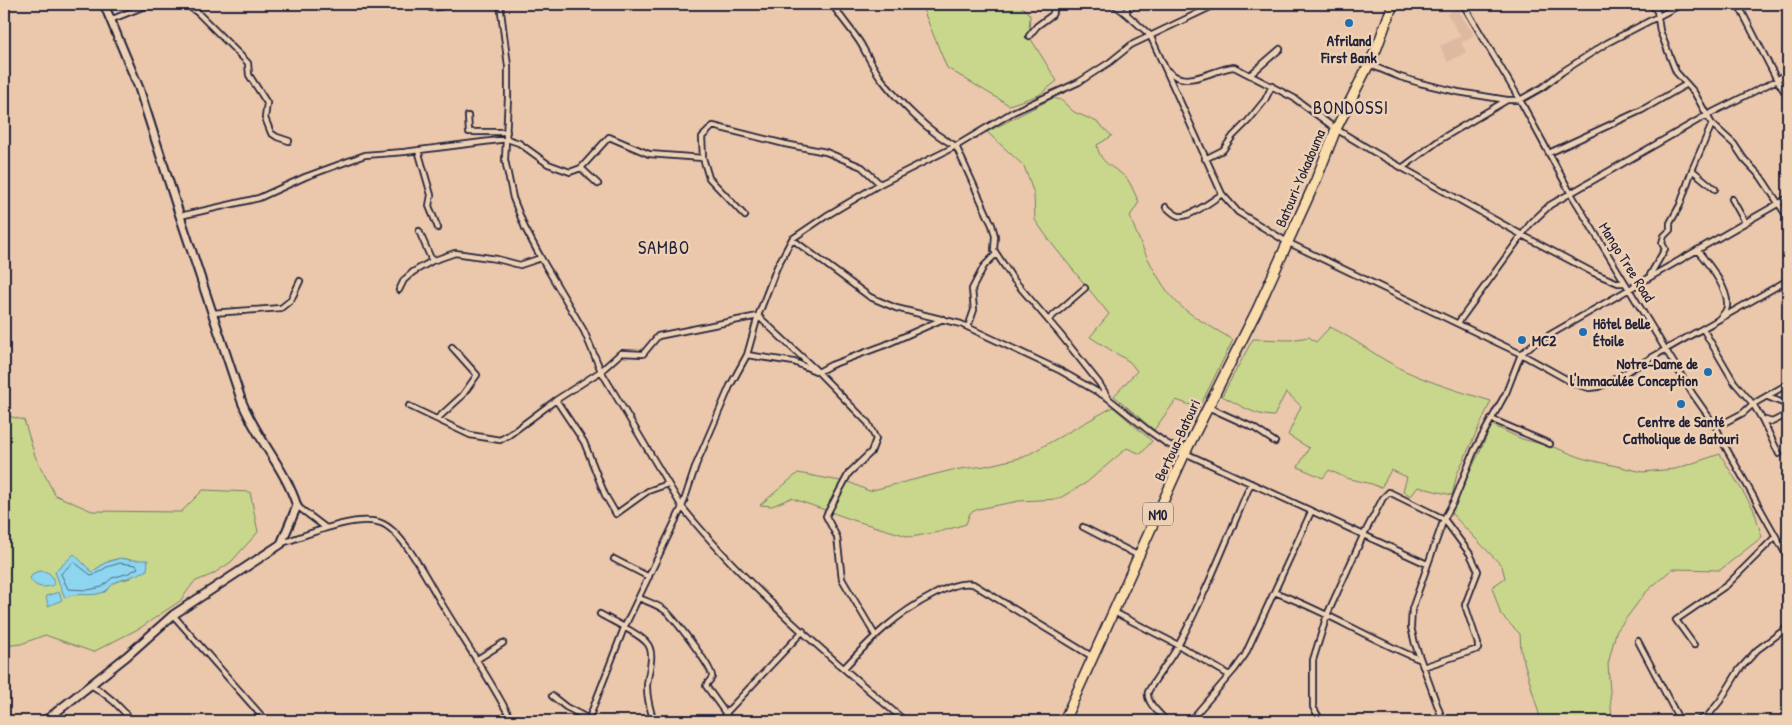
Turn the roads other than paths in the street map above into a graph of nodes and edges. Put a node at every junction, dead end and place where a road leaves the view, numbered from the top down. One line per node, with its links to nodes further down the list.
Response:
1 (104, 4): 19 (street)
2 (150, 4): 19 (street)
3 (186, 4): 41 (street)
4 (460, 4): 16 (street)
5 (500, 4): 39 (street)
6 (832, 4): 42 (street)
7 (1057, 4): 21 (street)
8 (1113, 4): 17 (street)
9 (1127, 4): 17 (street)
10 (1217, 4): 20 (street)
11 (1393, 4): 23 (highway, Batouri-Yokadouma / N10)
12 (1463, 4): 34 (street, Mango Tree Road)
13 (1651, 4): 18 (street)
14 (1682, 4): 18 (street)
15 (1738, 4): 28 (street)
16 (431, 8)
17 (1127, 13): 20 (street)
18 (1658, 18): 29 (street); 34 (street)
19 (110, 20): 59 (street)
20 (1150, 35): 24 (street); 42 (street)
21 (1029, 36)
22 (1280, 49): 26 (street)
23 (1368, 64): 33 (street); 38 (highway, Batouri-Yokadouma / N10)
24 (1165, 68): 27 (street); 31 (street)
25 (1788, 72): 28 (street)
26 (1250, 75): 27 (street); 30 (street)
27 (1182, 80): 31 (street)
28 (1777, 80): 32 (street); 35 (street)
29 (1687, 84): 35 (street); 44 (street)
30 (1272, 86): 38 (street); 46 (street)
31 (1174, 88): 46 (street)
32 (1788, 97)
33 (1507, 100): 34 (street); 48 (street)
34 (1520, 100): 44 (street, Mango Tree Road)
35 (1706, 115): 37 (street); 53 (street)
36 (468, 116): 39 (street)
37 (1712, 124): 49 (street); 57 (street)
38 (1336, 129): 48 (street); 67 (highway, Batouri-Yokadouma / N10)
39 (507, 132): 40 (street)
40 (507, 138): 43 (street); 47 (street); 70 (street)
41 (289, 141)
42 (956, 146): 51 (street); 69 (street)
43 (418, 150): 59 (street); 63 (street)
44 (1549, 153): 53 (street, Mango Tree Road)
45 (703, 158): 47 (street); 51 (street); 60 (street)
46 (1205, 159): 54 (street)
47 (581, 168): 50 (street)
48 (1402, 168): 65 (street)
49 (1692, 170): 52 (street); 72 (street)
50 (598, 184)
51 (880, 184): 66 (street)
52 (1715, 189)
53 (1570, 192): 65 (street); 75 (street, Mango Tree Road)
54 (1222, 194): 58 (street); 67 (street)
55 (1788, 198): 57 (street)
56 (1732, 199): 62 (street)
57 (1779, 203): 61 (street); 62 (street)
58 (1166, 206)
59 (180, 216): 80 (street)
60 (744, 216)
61 (1788, 218)
62 (1745, 222): 68 (street)
63 (438, 228)
64 (419, 231): 71 (street)
65 (1522, 235): 75 (street); 85 (street)
66 (792, 240): 81 (street); 82 (street)
67 (1287, 242): 79 (highway, Batouri-Yokadouma / N10); 85 (street)
68 (1697, 250): 72 (street); 84 (street)
69 (996, 254): 83 (street); 86 (street)
70 (541, 258): 71 (street); 92 (street)
71 (432, 261): 77 (street)
72 (1650, 277): 78 (street)
73 (1788, 280): 84 (street)
74 (300, 281): 80 (street)
75 (1625, 283): 78 (street, Mango Tree Road)
76 (1085, 288): 83 (street)
77 (399, 290)
78 (1630, 290): 89 (street, Mango Tree Road); 90 (street)
79 (1257, 310): 101 (highway, Bertoua-Batouri / N10)
80 (212, 313): 113 (street)
81 (758, 316): 91 (street); 92 (street); 93 (street)
82 (943, 319): 86 (street); 93 (street)
83 (1048, 320): 96 (street)
84 (1717, 321): 87 (street)
85 (1458, 323): 90 (street)
86 (968, 327): 96 (street)
87 (1703, 329): 89 (street); 98 (street)
88 (452, 347): 103 (street)
89 (1665, 349): 90 (street); 106 (street, Mango Tree Road)
90 (1521, 354): 105 (street)
91 (746, 355): 93 (street); 114 (street)
92 (601, 371): 97 (street); 112 (street)
93 (818, 372): 136 (street)
94 (1788, 384): 95 (street)
95 (1768, 396): 98 (street); 99 (street)
96 (1109, 399): 109 (street)
97 (556, 400): 103 (street); 112 (street)
98 (1753, 404): 104 (street); 106 (street)
99 (1788, 405)
100 (408, 406): 103 (street)
101 (1208, 407): 107 (street); 109 (highway, Bertoua-Batouri / N10)
102 (1788, 414): 104 (street)
103 (437, 419)
104 (1762, 419): 110 (street)
105 (1491, 420): 108 (street); 116 (street)
106 (1716, 427): 120 (street, Mango Tree Road)
107 (1275, 442)
108 (1550, 444)
109 (1185, 453): 111 (street); 122 (highway, Bertoua-Batouri / N10)
110 (1779, 454)
111 (1251, 483): 115 (street); 139 (street)
112 (668, 484): 114 (street)
113 (297, 506): 118 (street); 121 (street)
114 (682, 507): 126 (street); 135 (street)
115 (1311, 512): 119 (street); 127 (street)
116 (1444, 519): 119 (street); 125 (street); 145 (street)
117 (1083, 527): 122 (street)
118 (326, 528): 121 (street); 143 (street)
119 (1363, 536): 125 (street); 132 (street)
120 (1775, 536): 124 (street, Mango Tree Road); 140 (street)
121 (280, 544): 131 (street)
122 (1139, 556): 129 (highway, Bertoua-Batouri / N10)
123 (614, 558): 126 (street)
124 (1788, 558)
125 (1427, 564): 142 (street)
126 (649, 577): 128 (street)
127 (1274, 592): 132 (street); 146 (street)
128 (639, 598): 134 (street); 149 (street)
129 (1113, 611): 139 (street); 141 (highway, Bertoua-Batouri / N10)
130 (600, 614): 134 (street)
131 (173, 615): 147 (street); 154 (street)
132 (1327, 615): 142 (street); 162 (street)
133 (1788, 627): 150 (street)
134 (624, 628): 151 (street); 156 (street)
135 (803, 631): 144 (street); 149 (street)
136 (875, 635): 141 (street); 144 (street)
137 (1638, 641): 164 (street)
138 (503, 643): 143 (street)
139 (1178, 645): 146 (street); 160 (street)
140 (1694, 645)
141 (1093, 657): 159 (highway, Bertoua-Batouri / N10)
142 (1419, 659): 145 (street)
143 (476, 660): 155 (street)
144 (844, 668): 158 (street)
145 (1422, 668): 163 (street)
146 (1229, 675): 161 (street)
147 (91, 685): 152 (street); 153 (street)
148 (552, 696): 151 (street)
149 (725, 714): 157 (street)
150 (1707, 716): 165 (street); 166 (street)
151 (588, 720)
152 (45, 721)
153 (131, 721)
154 (266, 721)
155 (512, 721)
156 (654, 721)
157 (731, 721)
158 (905, 721)
159 (1064, 721)
160 (1166, 721)
161 (1190, 721)
162 (1321, 721)
163 (1443, 721)
164 (1680, 721)
165 (1696, 721)
166 (1712, 721)

